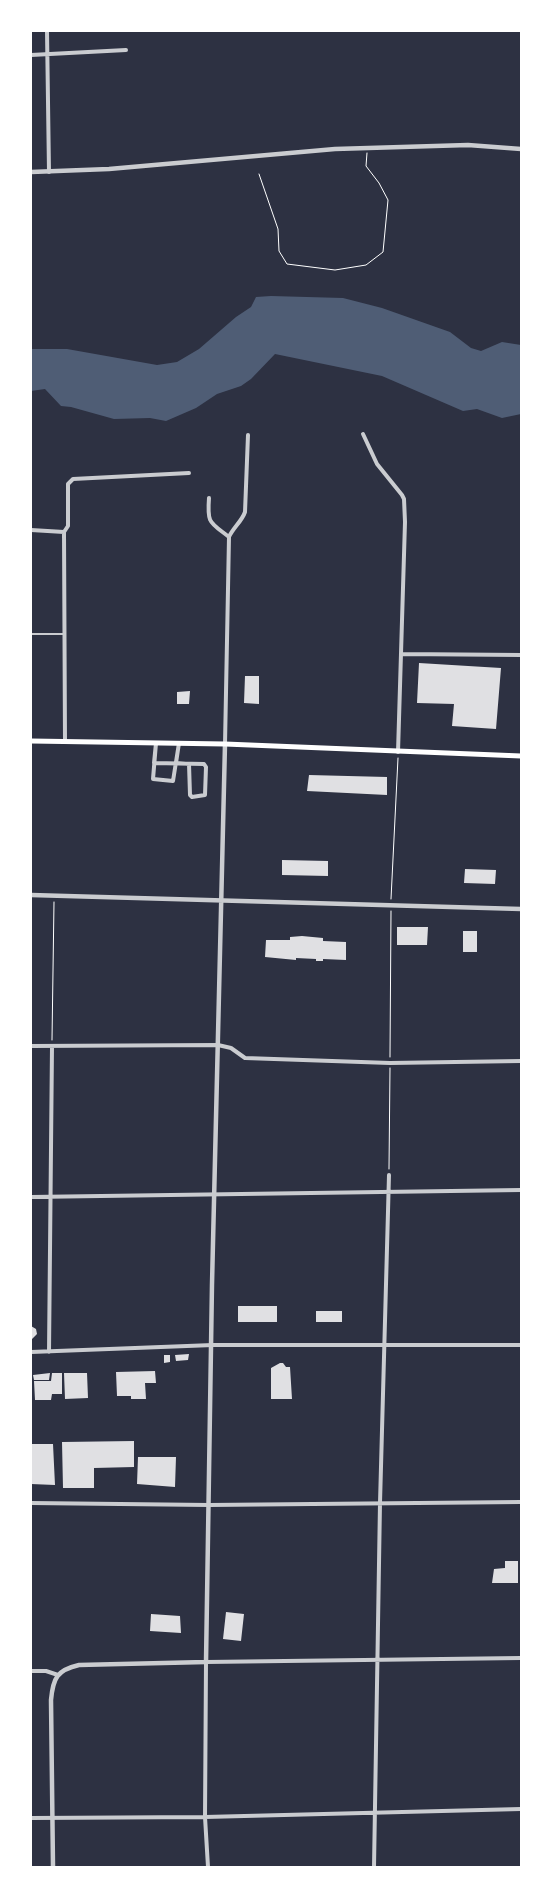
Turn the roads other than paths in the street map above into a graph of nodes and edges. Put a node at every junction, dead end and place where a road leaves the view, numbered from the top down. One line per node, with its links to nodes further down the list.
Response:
1 (47, 31): 3 (street)
2 (126, 50): 3 (street)
3 (48, 53): 4 (street); 7 (street)
4 (31, 55)
5 (521, 149): 7 (street)
6 (31, 172): 7 (street)
7 (50, 172)
8 (248, 434): 14 (street)
9 (363, 434): 17 (street)
10 (189, 473): 13 (street)
11 (208, 498): 14 (street)
12 (31, 530): 13 (street)
13 (64, 532): 16 (street)
14 (229, 537): 23 (street)
15 (31, 634): 16 (lane)
16 (64, 634): 20 (street)
17 (401, 654): 18 (street); 24 (street)
18 (521, 655)
19 (31, 741): 20 (main road)
20 (64, 742): 21 (main road)
21 (156, 743): 22 (main road); 26 (street)
22 (179, 743): 23 (main road); 27 (street)
23 (225, 744): 24 (main road); 30 (street)
24 (398, 752): 25 (main road)
25 (521, 756)
26 (154, 763): 27 (street); 27 (street)
27 (176, 763): 28 (street)
28 (189, 764): 28 (street)
29 (31, 895): 30 (street)
30 (221, 900): 31 (street); 32 (street)
31 (521, 909)
32 (218, 1045): 34 (street); 35 (street); 39 (street)
33 (31, 1046): 34 (street)
34 (52, 1046): 40 (street)
35 (521, 1061)
36 (389, 1175): 38 (street)
37 (521, 1190): 38 (street)
38 (389, 1192): 39 (street); 42 (street)
39 (214, 1194): 40 (street); 43 (street)
40 (50, 1196): 41 (street); 46 (street)
41 (31, 1197)
42 (385, 1344): 43 (street); 44 (street); 48 (street)
43 (212, 1345): 46 (street); 50 (street)
44 (521, 1345)
45 (31, 1352): 46 (street)
46 (49, 1352)
47 (521, 1502): 48 (street)
48 (380, 1503): 50 (street); 52 (street)
49 (31, 1504): 50 (street)
50 (209, 1505): 53 (street)
51 (521, 1658): 52 (street)
52 (378, 1660): 53 (street); 57 (street)
53 (206, 1662): 55 (street); 59 (street)
54 (31, 1670): 55 (street)
55 (58, 1675): 58 (street)
56 (521, 1809): 57 (street)
57 (374, 1812): 59 (street); 63 (street)
58 (52, 1817): 59 (street); 60 (street); 61 (street)
59 (205, 1817): 62 (street)
60 (31, 1818)
61 (53, 1867)
62 (208, 1867)
63 (374, 1867)

